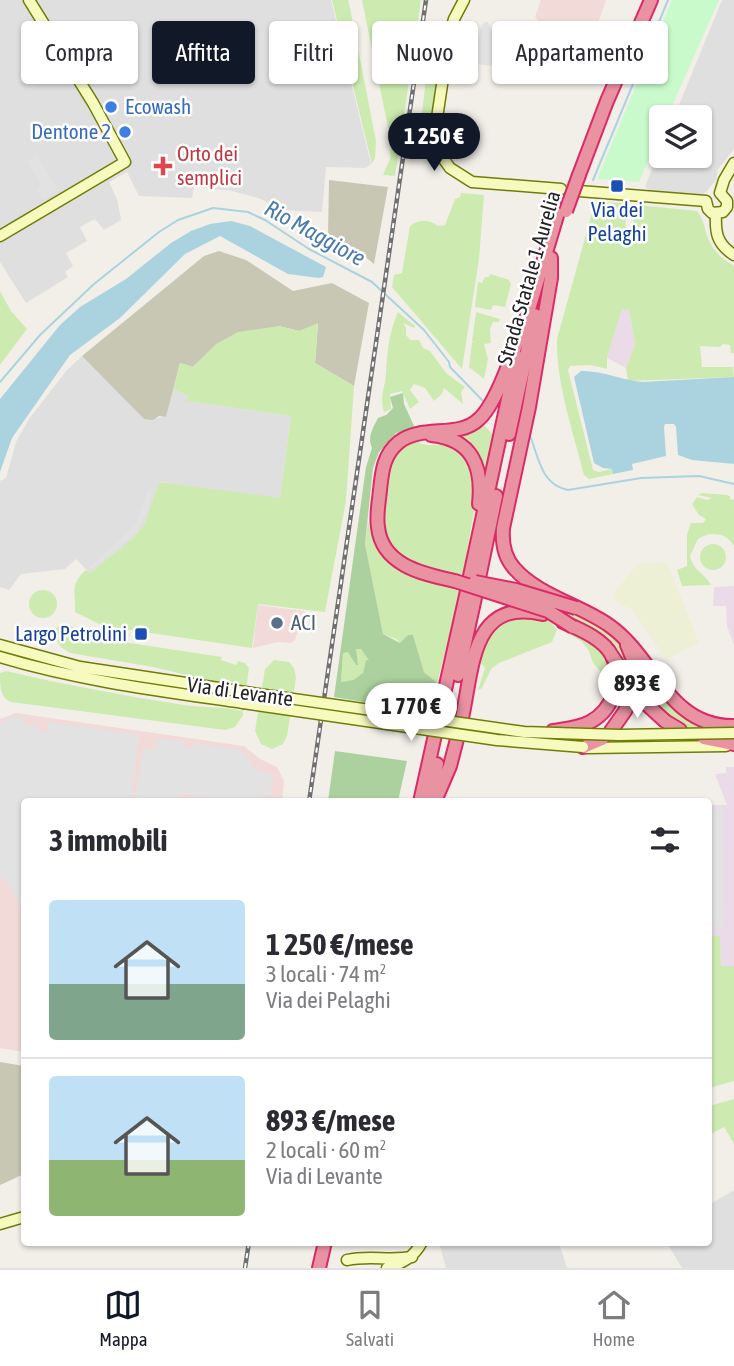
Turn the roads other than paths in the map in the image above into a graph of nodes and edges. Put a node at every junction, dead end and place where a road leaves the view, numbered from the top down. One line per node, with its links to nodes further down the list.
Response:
1 (29, 0): 13 (main road)
2 (643, 0): 6 (highway, Strada Statale 1 Aurelia)
3 (651, 0): 6 (highway, Strada Statale 1 Aurelia)
4 (462, 5): 7 (main road)
5 (734, 163): 9 (main road)
6 (576, 174): 11 (highway, Strada Statale 1 Aurelia)
7 (561, 189)
8 (579, 191): 10 (main road)
9 (720, 193): 10 (main road); 12 (main road)
10 (706, 201): 12 (main road)
11 (563, 210): 15 (highway, Strada Statale 1 Aurelia); 16 (highway, Strada Statale 1 Aurelia)
12 (716, 214): 14 (main road)
13 (0, 236)
14 (734, 255)
15 (551, 258): 18 (highway, Strada Statale 1 Aurelia); 20 (highway, bridge)
16 (526, 318): 17 (highway); 18 (highway, Strada Statale 1 Aurelia)
17 (420, 434): 18 (highway); 19 (highway)
18 (474, 560)
19 (455, 581): 20 (highway, bridge); 21 (highway, bridge)
20 (576, 608): 22 (highway)
21 (573, 627): 24 (highway); 36 (highway, bridge)
22 (623, 637): 27 (highway); 33 (highway)
23 (0, 645): 26 (main road, Via di Levante)
24 (612, 656): 28 (highway, bridge); 29 (highway, bridge)
25 (0, 657): 26 (main road, Via di Levante)
26 (244, 698): 29 (main road, Via di Levante, bridge); 33 (main road, Via di Levante, bridge)
27 (734, 726)
28 (680, 730)
29 (539, 733): 30 (main road, Via di Levante, bridge)
30 (734, 733)
31 (704, 738): 32 (highway)
32 (734, 745): 33 (main road, Via di Levante)
33 (583, 747)
34 (421, 798): 35 (highway)
35 (433, 798)
36 (434, 798)
37 (21, 1218): 38 (main road)
38 (0, 1224)
39 (324, 1246): 44 (highway)
40 (332, 1246): 45 (highway)
41 (419, 1246): 42 (main road)
42 (412, 1256): 43 (main road); 47 (main road)
43 (346, 1264): 46 (main road)
44 (319, 1268)
45 (327, 1268)
46 (356, 1268)
47 (387, 1268)

